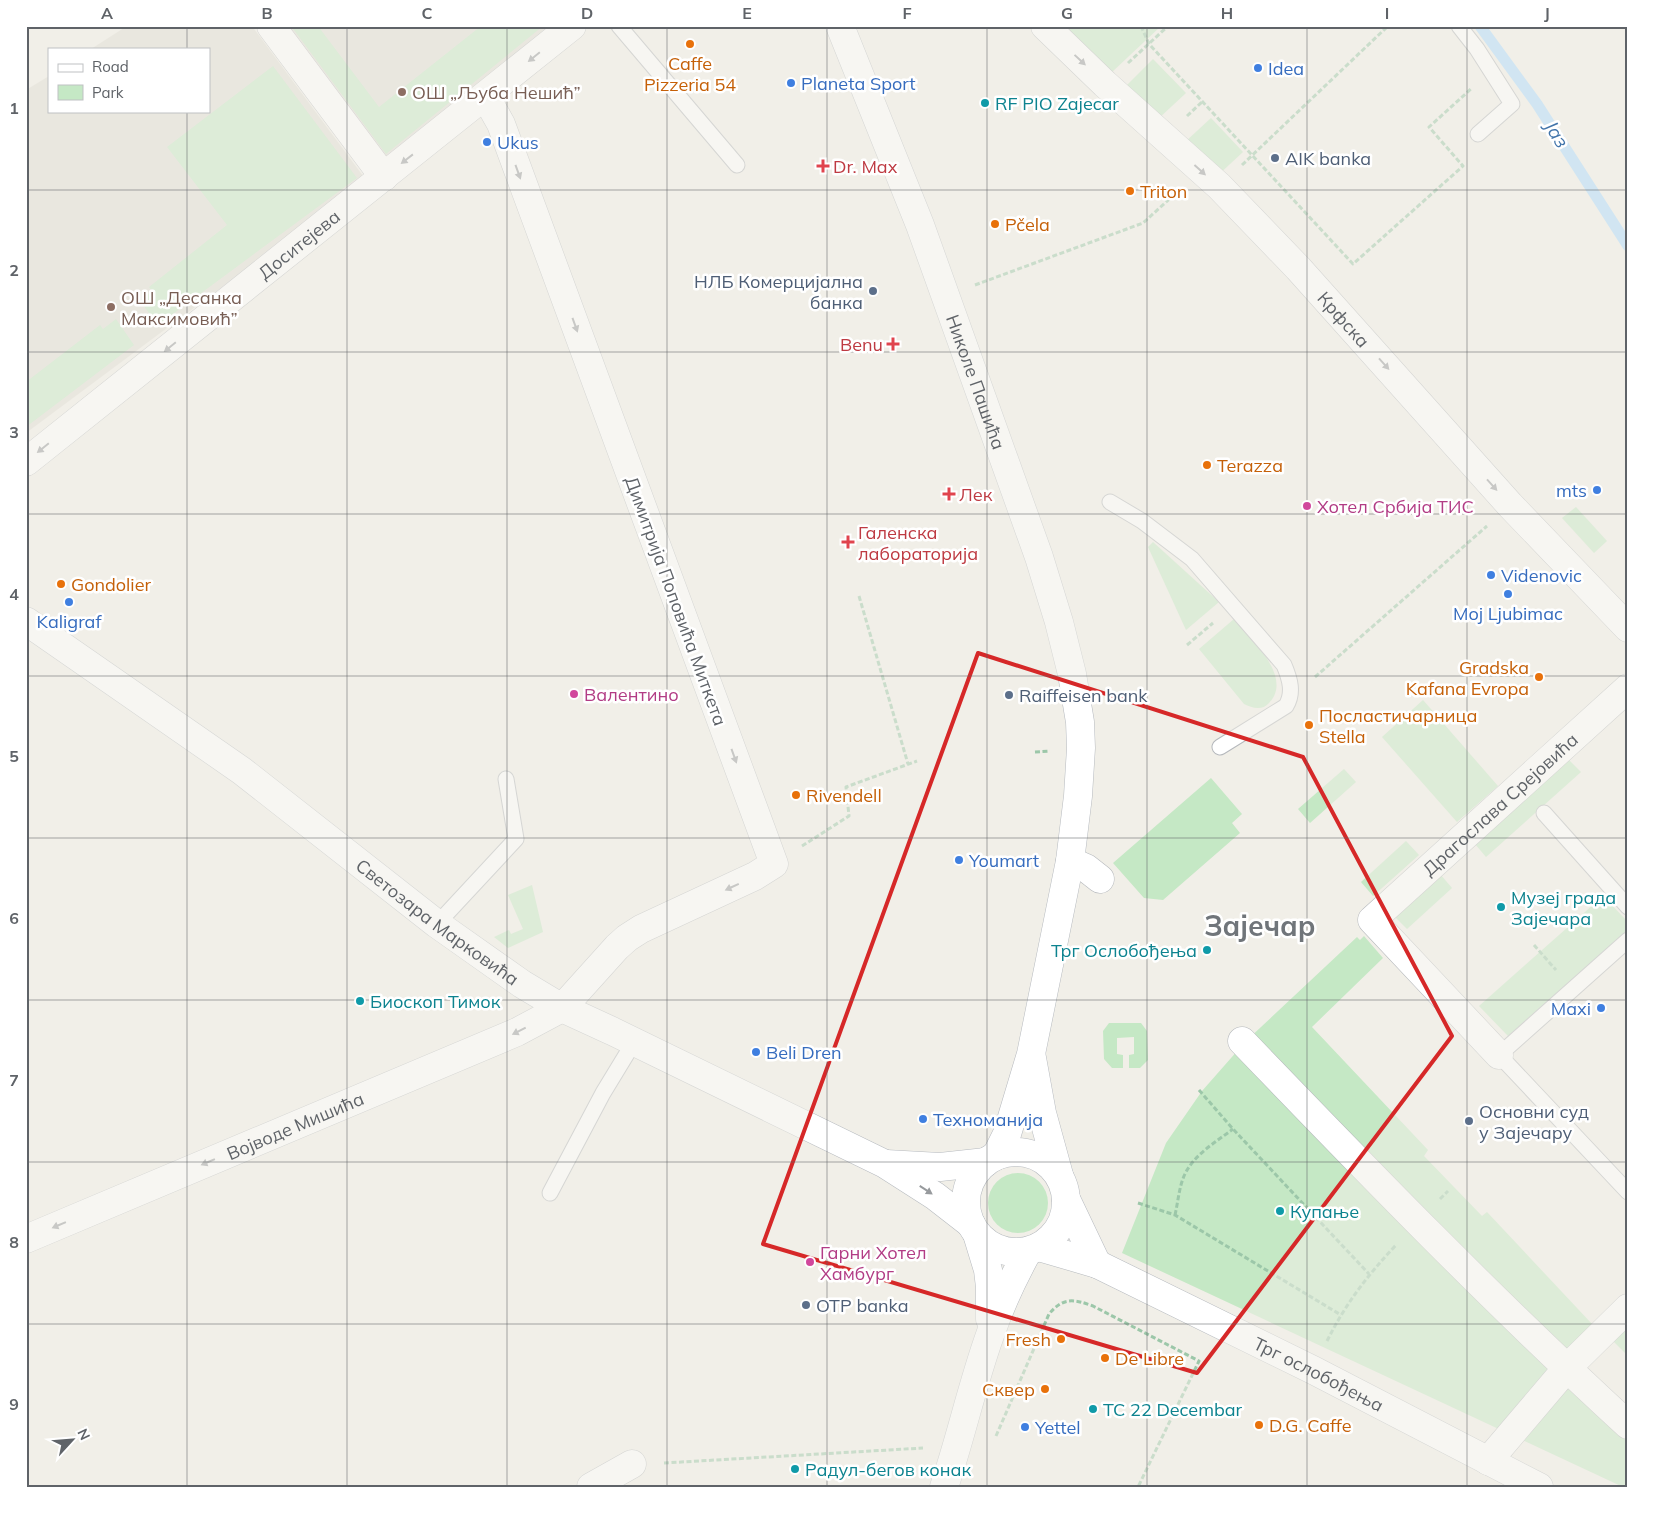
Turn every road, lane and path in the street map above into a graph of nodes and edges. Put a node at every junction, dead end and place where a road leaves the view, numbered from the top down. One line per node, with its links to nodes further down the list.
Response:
1 (271, 26): 17 (street)
2 (572, 26): 13 (street, Доситејева, one-way to 13)
3 (619, 26): 16 (lane)
4 (840, 26): 35 (street, Николе Пашића)
5 (1045, 26): 11 (street, Крфска, one-way to 11)
6 (1141, 26): 10 (path)
7 (1168, 26): 10 (path)
8 (1388, 26): 15 (path)
9 (1459, 26): 14 (lane)
10 (1149, 44): 11 (path); 15 (path)
11 (1105, 84): 18 (street, Крфска, one-way to 18)
12 (1475, 84): 15 (path)
13 (488, 94): 17 (street, Доситејева, one-way to 17); 36 (street, Димитрија Поповића Миткета, one-way to 36)
14 (1478, 134)
15 (1253, 154): 18 (path)
16 (737, 165)
17 (384, 177): 20 (street, Доситејева, one-way to 20)
18 (1210, 178): 19 (path); 22 (street, Крфска, one-way to 22)
19 (970, 287)
20 (26, 462)
21 (1110, 502): 24 (lane)
22 (1510, 506): 26 (street, Крфска); 29 (path)
23 (859, 596): 32 (path)
24 (1233, 606): 27 (path); 29 (lane)
25 (26, 621): 39 (street, Светозара Марковића)
26 (1628, 628)
27 (1187, 645)
28 (1628, 688): 47 (street, Драгослава Срејовића)
29 (1290, 700): 30 (lane)
30 (1220, 747)
31 (917, 761): 32 (path)
32 (908, 764): 36 (path)
33 (506, 779): 39 (lane)
34 (1544, 813): 38 (lane)
35 (1070, 862): 37 (street); 46 (street)
36 (774, 864): 43 (street, one-way to 43)
37 (1100, 880)
38 (1628, 907)
39 (436, 924): 43 (street, Светозара Марковића)
40 (1628, 940): 42 (lane)
41 (1534, 945): 42 (path)
42 (1574, 989): 47 (lane)
43 (562, 1008): 44 (street, Светозара Марковића); 60 (street, Војводе Мишића, one-way to 60)
44 (634, 1042): 51 (street, Светозара Марковића); 55 (lane)
45 (1242, 1042): 58 (street)
46 (1031, 1054): 50 (street); 52 (street)
47 (1498, 1055): 53 (lane)
48 (1199, 1090): 49 (path)
49 (1233, 1129): 57 (path); 63 (path)
50 (991, 1159): 51 (street, Светозара Марковића); 52 (street); 59 (street)
51 (885, 1164): 59 (street, Светозара Марковића, one-way to 59)
52 (1063, 1187): 61 (street); 62 (street)
53 (1627, 1190)
54 (1448, 1191): 58 (path)
55 (550, 1193)
56 (1138, 1203): 57 (path)
57 (1175, 1215): 65 (path)
58 (1417, 1222): 63 (path); 67 (street)
59 (974, 1229): 61 (street); 66 (street)
60 (26, 1239)
61 (1033, 1249): 62 (street, Трг ослобођења); 66 (street)
62 (1097, 1264): 68 (street, Трг ослобођења)
63 (1370, 1274): 65 (path)
64 (1628, 1308): 67 (street)
65 (1341, 1315): 68 (path)
66 (990, 1336): 71 (street)
67 (1566, 1368): 69 (street); 72 (street)
68 (1313, 1370): 72 (street, Трг ослобођења)
69 (1628, 1425)
70 (994, 1441): 76 (path)
71 (958, 1446): 73 (path); 75 (street)
72 (1488, 1461): 77 (street, Трг ослобођења)
73 (632, 1464): 74 (street)
74 (591, 1487)
75 (944, 1487)
76 (1138, 1487)
77 (1539, 1487)

